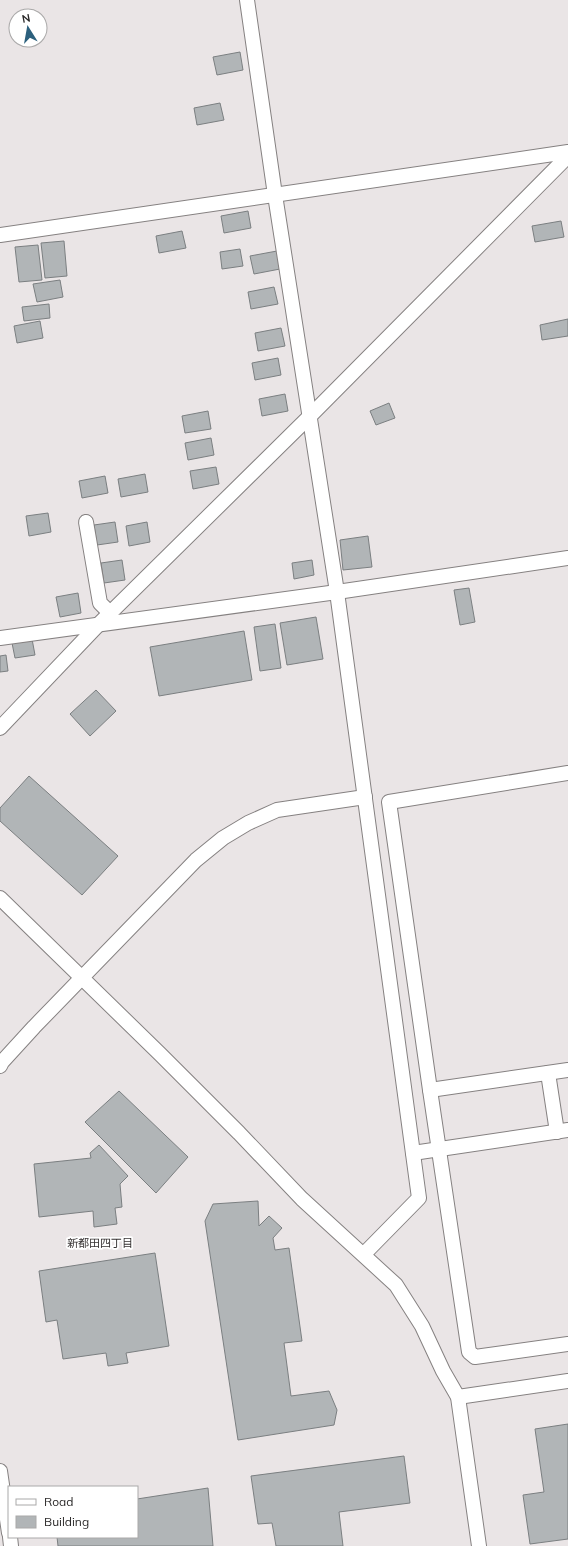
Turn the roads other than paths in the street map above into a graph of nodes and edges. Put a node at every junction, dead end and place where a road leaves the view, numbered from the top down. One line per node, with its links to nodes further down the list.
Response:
1 (247, 0): 4 (street)
2 (568, 152): 4 (street)
3 (568, 156): 6 (street)
4 (275, 195): 5 (street); 6 (street)
5 (0, 235)
6 (309, 416): 9 (street); 10 (street)
7 (86, 522): 10 (street)
8 (568, 558): 9 (street)
9 (337, 592): 11 (street); 15 (street)
10 (110, 613): 11 (street)
11 (100, 623): 12 (street); 13 (street)
12 (0, 638)
13 (0, 728)
14 (568, 773): 21 (street)
15 (365, 797): 17 (street); 24 (street)
16 (0, 898): 17 (street)
17 (82, 979): 18 (street); 25 (street)
18 (0, 1066)
19 (568, 1070): 20 (street)
20 (548, 1073): 21 (street); 22 (street)
21 (430, 1090): 23 (street)
22 (563, 1131): 23 (street)
23 (440, 1149): 24 (street); 26 (street)
24 (413, 1153): 25 (street)
25 (364, 1254): 28 (street)
26 (568, 1344)
27 (568, 1381): 28 (street)
28 (458, 1397): 31 (street)
29 (0, 1471): 30 (street)
30 (8, 1526)
31 (479, 1546)

